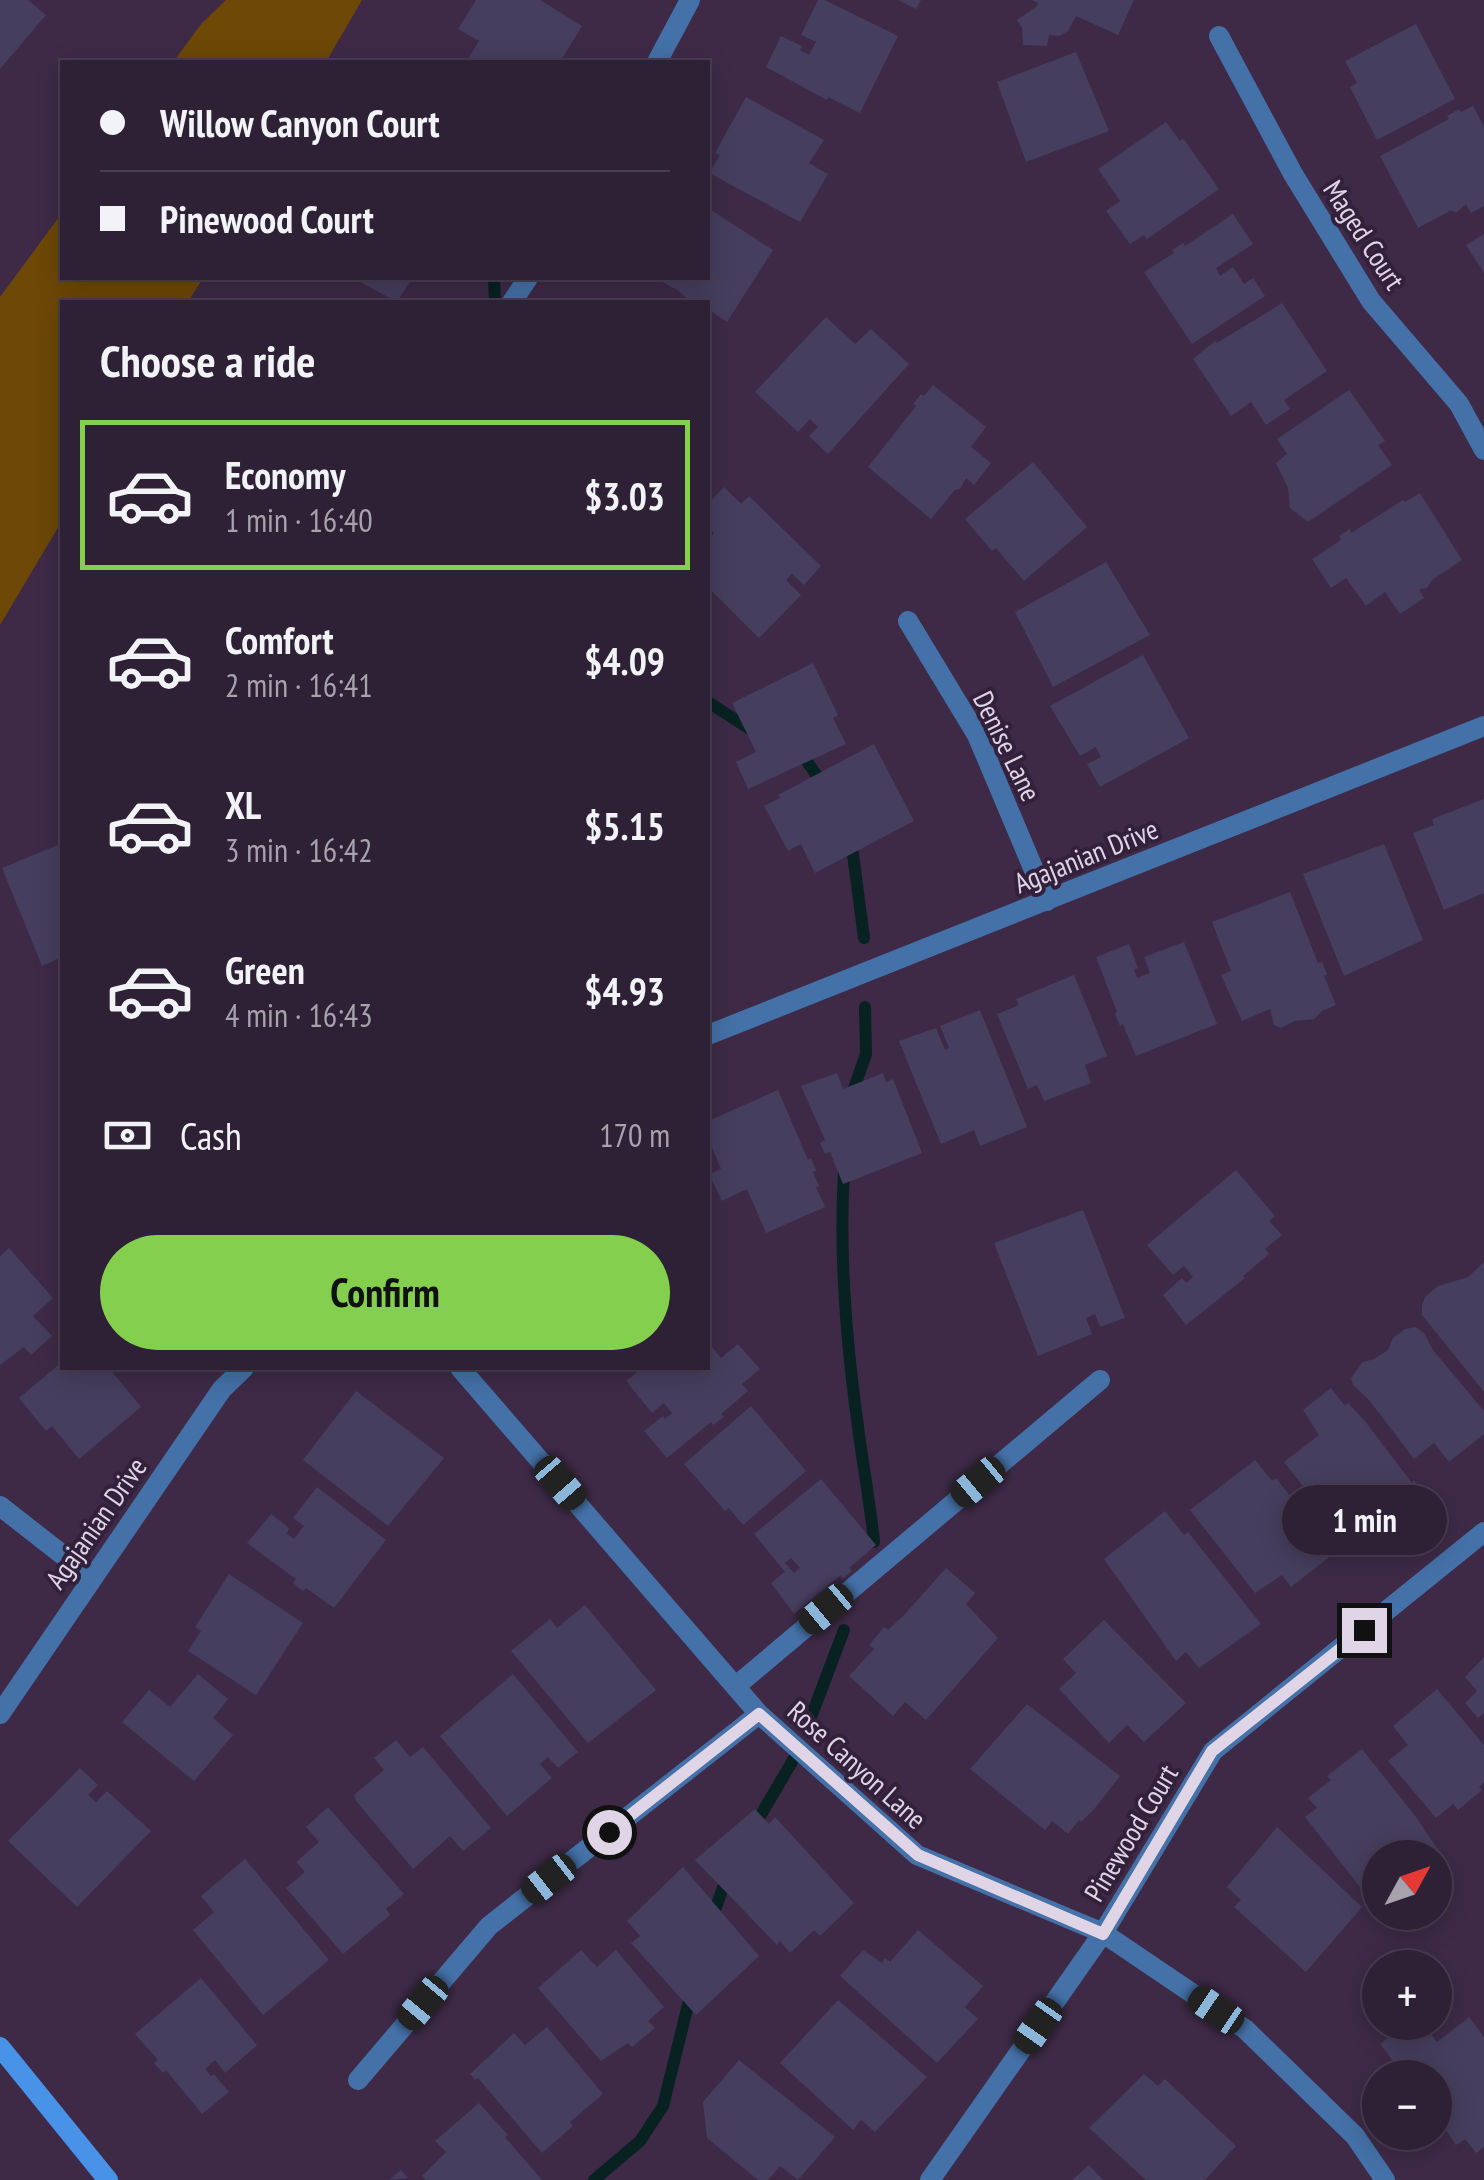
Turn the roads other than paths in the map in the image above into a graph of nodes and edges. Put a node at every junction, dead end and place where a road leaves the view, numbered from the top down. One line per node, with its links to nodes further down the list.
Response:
1 (690, 0): 3 (street)
2 (1219, 36): 4 (street, Maged Court)
3 (658, 60)
4 (1484, 450)
5 (908, 621): 7 (street, Denise Lane)
6 (1484, 726): 7 (street, Agajanian Drive)
7 (1048, 901): 8 (street, Agajanian Drive)
8 (710, 1034)
9 (242, 1370): 14 (street, Agajanian Drive)
10 (462, 1370): 15 (street, Rose Canyon Lane)
11 (1100, 1380): 15 (street)
12 (0, 1506): 14 (street)
13 (1484, 1532): 18 (street, Pinewood Court)
14 (91, 1577): 16 (street, Agajanian Drive)
15 (736, 1686): 17 (street, Rose Canyon Lane)
16 (0, 1714)
17 (759, 1714): 18 (street, Rose Canyon Lane); 20 (street)
18 (1103, 1934): 22 (street, Pinewood Court); 23 (street, Rose Canyon Lane)
19 (0, 2046): 21 (main road)
20 (358, 2080)
21 (108, 2180)
22 (930, 2180)
23 (1386, 2180)

